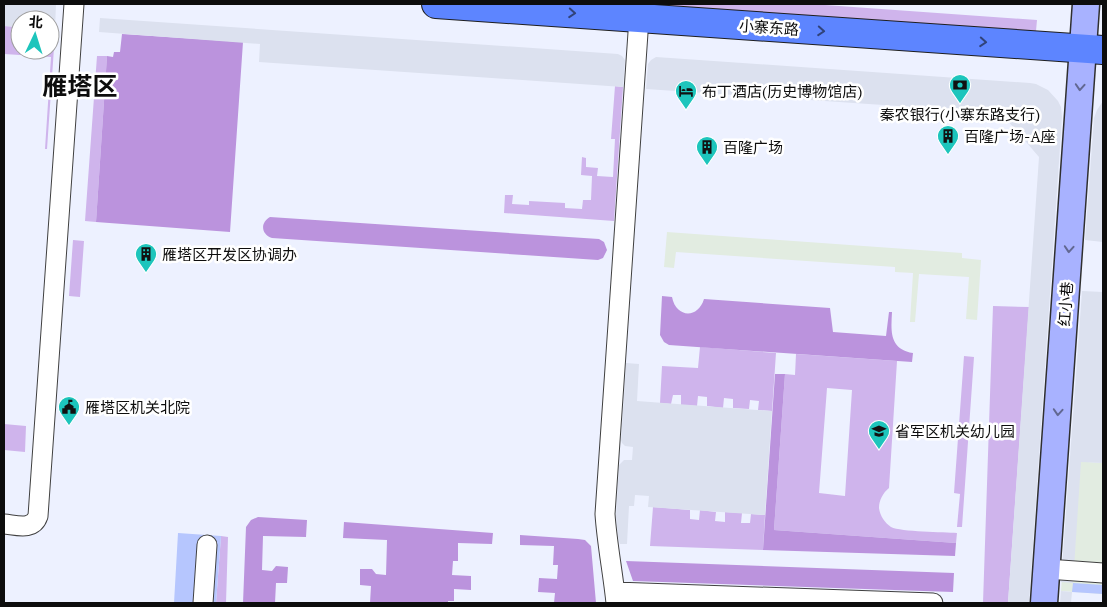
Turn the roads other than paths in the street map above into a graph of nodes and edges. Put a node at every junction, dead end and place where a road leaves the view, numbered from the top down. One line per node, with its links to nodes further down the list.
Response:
1 (74, 4): 6 (street)
2 (436, 4): 4 (main road, 小寨东路, one-way to 4)
3 (1086, 4): 5 (street, 红小巷)
4 (639, 18): 5 (main road, 小寨东路, one-way to 5); 10 (street)
5 (1093, 50): 8 (street, 红小巷, one-way to 8)
6 (4, 524)
7 (207, 545): 11 (street)
8 (1047, 569): 9 (street); 13 (street, 红小巷)
9 (1103, 573)
10 (616, 598): 12 (street)
11 (203, 603)
12 (933, 603)
13 (1044, 603)

